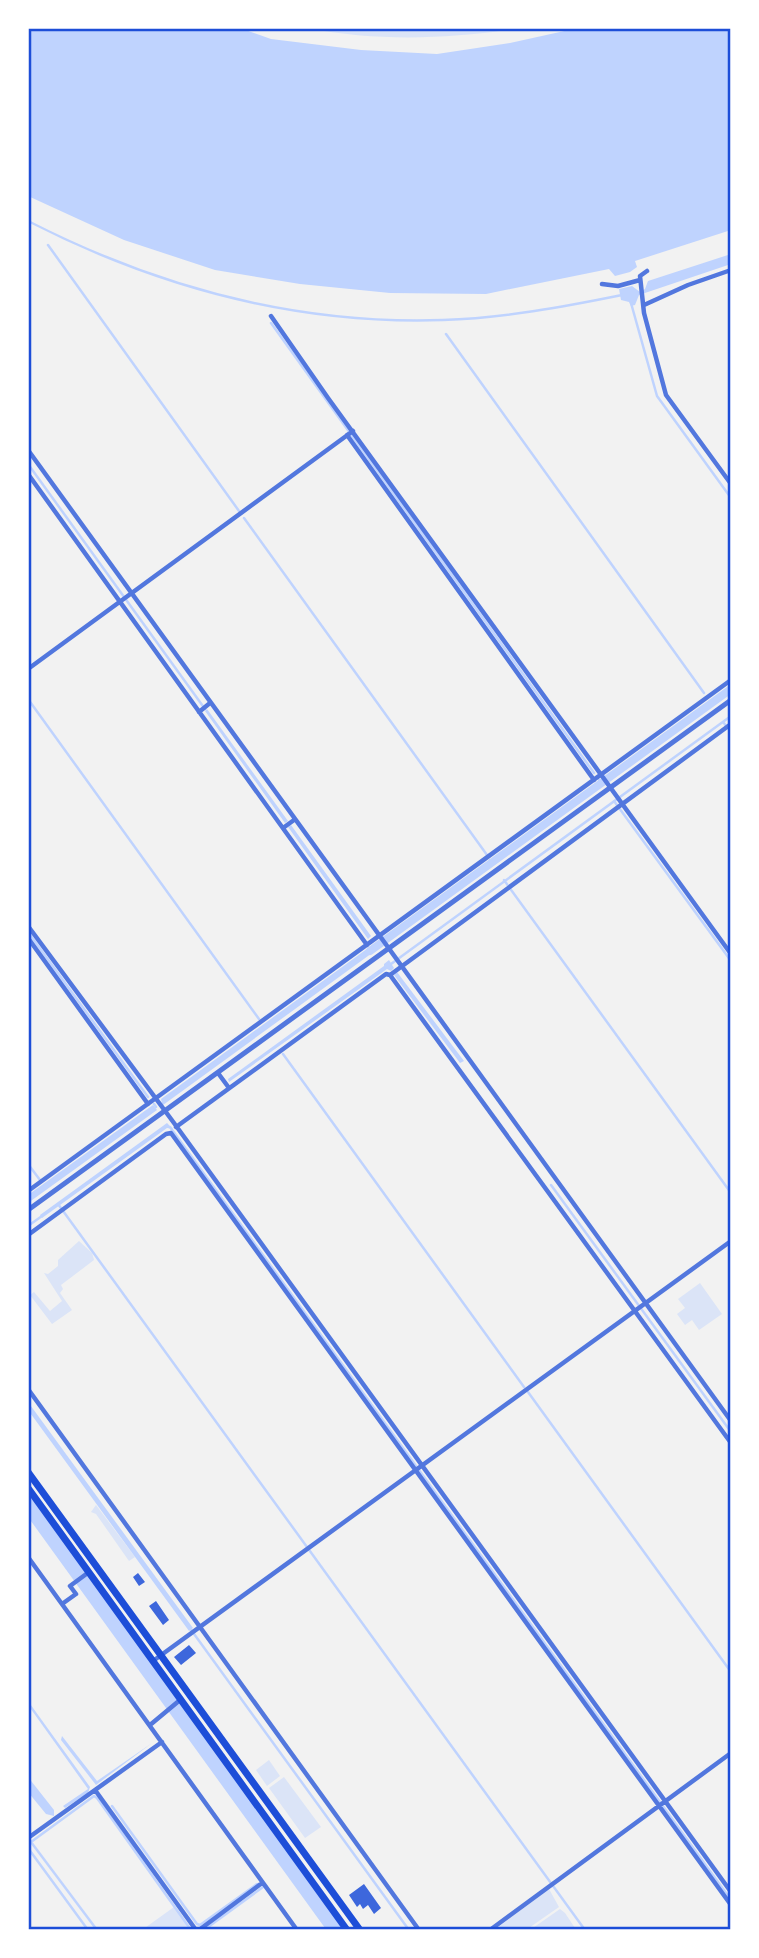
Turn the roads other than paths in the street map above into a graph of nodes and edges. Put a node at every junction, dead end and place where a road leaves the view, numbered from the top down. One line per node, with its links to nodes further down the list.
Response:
1 (731, 270): 5 (street)
2 (647, 271): 3 (street)
3 (640, 280): 4 (street); 5 (street)
4 (602, 284)
5 (643, 305): 10 (street)
6 (271, 316): 7 (street)
7 (350, 433): 11 (street); 12 (street)
8 (28, 450): 11 (street)
9 (28, 474): 11 (street)
10 (731, 484)
11 (125, 598): 13 (street); 16 (street); 16 (street)
12 (476, 610): 18 (street); 19 (street)
13 (28, 669)
14 (731, 680): 18 (street)
15 (731, 700): 20 (street)
16 (204, 708): 22 (street); 22 (street)
17 (728, 725): 21 (street)
18 (601, 776): 19 (street); 20 (street)
19 (594, 780): 25 (street)
20 (608, 786): 21 (street); 25 (street)
21 (619, 805): 26 (street); 27 (street)
22 (288, 824): 25 (street); 25 (street)
23 (28, 926): 28 (street)
24 (28, 938): 28 (street)
25 (378, 943): 27 (street); 29 (street); 31 (street)
26 (731, 954)
27 (395, 967): 30 (street); 39 (street); 39 (street)
28 (111, 1047): 31 (street); 32 (street)
29 (218, 1073): 30 (street); 33 (street)
30 (227, 1085): 34 (street)
31 (156, 1100): 32 (street); 33 (street)
32 (148, 1104): 35 (street)
33 (163, 1109): 34 (street); 36 (street)
34 (174, 1128): 37 (street); 43 (street)
35 (28, 1191)
36 (28, 1210)
37 (28, 1235)
38 (731, 1241): 39 (street)
39 (640, 1307): 41 (street); 42 (street); 43 (street)
40 (28, 1389): 49 (street)
41 (731, 1421)
42 (731, 1443)
43 (418, 1468): 49 (street); 57 (street)
44 (28, 1472): 50 (highway)
45 (28, 1488): 47 (highway)
46 (28, 1557): 48 (street)
47 (87, 1574): 48 (street); 51 (highway)
48 (62, 1604): 53 (street)
49 (195, 1630): 50 (street); 66 (street)
50 (161, 1656): 51 (street); 65 (highway)
51 (153, 1661): 52 (highway)
52 (179, 1701): 53 (street); 64 (highway)
53 (150, 1725): 54 (street)
54 (162, 1742): 56 (street); 59 (street)
55 (731, 1753): 57 (street)
56 (95, 1790): 58 (street); 62 (street)
57 (662, 1803): 60 (street); 61 (street); 67 (street)
58 (28, 1838)
59 (262, 1882): 62 (street); 63 (street)
60 (731, 1892)
61 (731, 1905)
62 (197, 1930)
63 (297, 1930)
64 (347, 1930)
65 (360, 1930)
66 (419, 1930)
67 (490, 1930)

